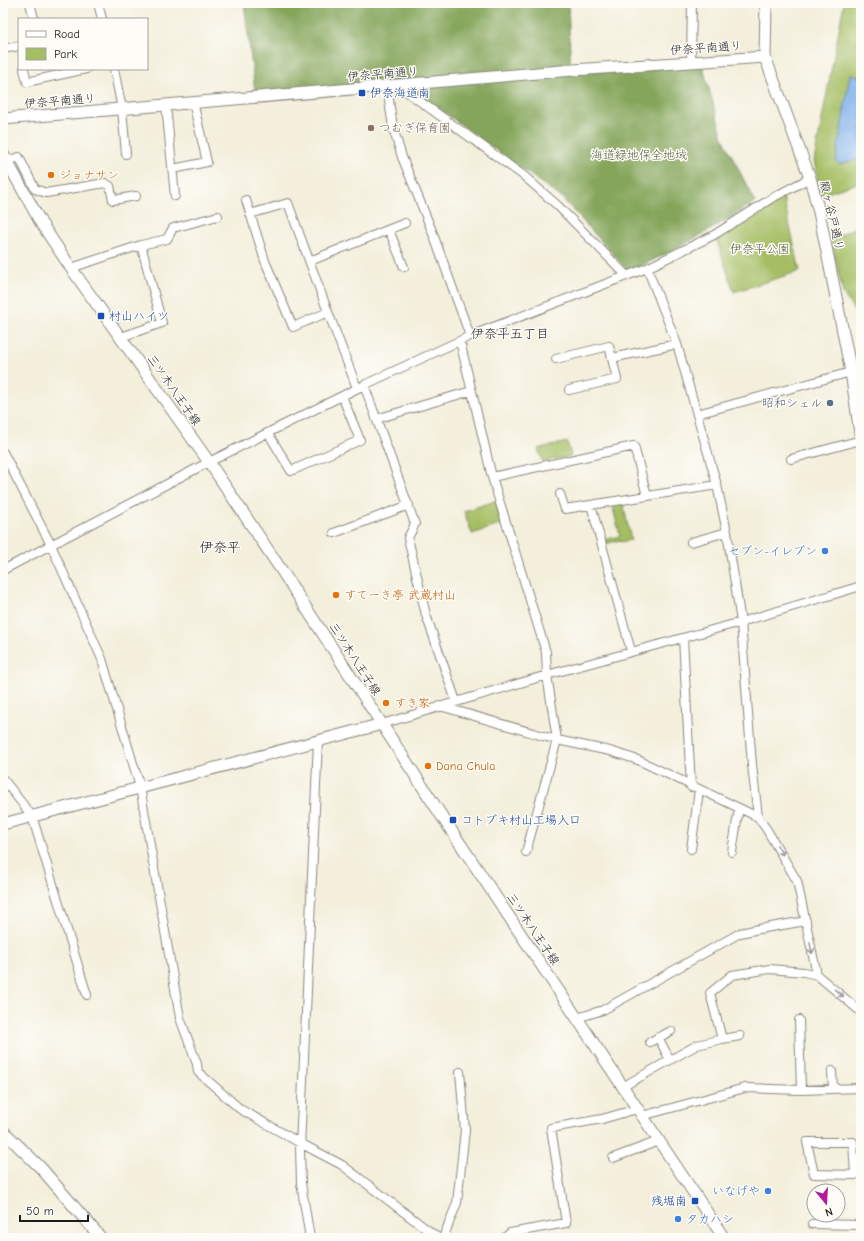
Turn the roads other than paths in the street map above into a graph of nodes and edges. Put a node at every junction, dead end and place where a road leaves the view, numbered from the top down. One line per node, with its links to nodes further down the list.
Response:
1 (30, 3): 5 (street)
2 (98, 3): 6 (street)
3 (692, 3): 10 (street)
4 (766, 3): 9 (street, 殿ヶ谷戸通り)
5 (34, 18)
6 (102, 18)
7 (18, 46): 8 (street)
8 (3, 49)
9 (764, 57): 10 (street, 伊奈平南通り); 23 (street, 殿ヶ谷戸通り)
10 (691, 62): 14 (street, 伊奈平南通り)
11 (24, 70): 12 (street)
12 (81, 70)
13 (114, 70): 18 (street)
14 (401, 85): 15 (street, 伊奈平南通り); 36 (street)
15 (387, 86): 16 (street, 伊奈平南通り); 38 (street)
16 (193, 102): 17 (street, 伊奈平南通り); 22 (street)
17 (166, 105): 18 (street, 伊奈平南通り); 22 (street)
18 (122, 109): 19 (street, 伊奈平南通り); 20 (street)
19 (3, 119)
20 (126, 154)
21 (5, 158): 24 (street); 34 (street, 三ツ木八王子線)
22 (173, 169): 25 (street)
23 (810, 178): 35 (street); 44 (street, 殿ヶ谷戸通り)
24 (136, 196)
25 (175, 196)
26 (246, 200): 27 (street)
27 (250, 214): 32 (street); 37 (street)
28 (218, 216): 31 (street)
29 (405, 224): 30 (street)
30 (389, 230): 32 (street); 33 (street)
31 (142, 245): 34 (street); 39 (street)
32 (310, 261): 37 (street)
33 (404, 267)
34 (71, 268): 39 (street, 三ツ木八王子線)
35 (647, 268): 36 (street); 41 (street)
36 (627, 276): 38 (street)
37 (328, 312): 45 (street)
38 (470, 336): 40 (street)
39 (121, 337): 55 (street, 三ツ木八王子線)
40 (460, 341): 45 (street); 46 (street)
41 (677, 344): 42 (street); 49 (street)
42 (612, 358): 43 (street); 47 (street)
43 (556, 359)
44 (851, 372): 49 (street); 52 (street, 殿ヶ谷戸通り)
45 (360, 387): 48 (street); 50 (street)
46 (471, 390): 50 (street); 56 (street)
47 (570, 390)
48 (342, 396): 51 (street); 51 (street)
49 (698, 414): 57 (street)
50 (376, 419): 60 (street)
51 (268, 433): 55 (street)
52 (861, 440): 54 (street)
53 (3, 452): 65 (street)
54 (791, 459)
55 (209, 462): 65 (street); 74 (street, 三ツ木八王子線)
56 (492, 477): 59 (street); 71 (street)
57 (717, 485): 59 (street); 62 (street)
58 (560, 494): 61 (street)
59 (647, 496): 61 (street)
60 (409, 505): 63 (street); 72 (street)
61 (591, 505): 70 (street)
62 (727, 532): 64 (street); 68 (street)
63 (334, 533)
64 (691, 542)
65 (51, 545): 66 (street); 78 (street)
66 (3, 570)
67 (861, 586): 68 (street)
68 (741, 622): 69 (street); 82 (street)
69 (683, 638): 70 (street); 79 (street)
70 (631, 651): 71 (street)
71 (547, 675): 72 (street); 75 (street)
72 (456, 701): 73 (street)
73 (440, 706): 74 (street); 75 (street)
74 (382, 724): 76 (street); 91 (street, 三ツ木八王子線)
75 (557, 740): 79 (street); 85 (street)
76 (318, 741): 78 (street); 108 (street)
77 (3, 779): 81 (street)
78 (140, 788): 81 (street); 108 (street)
79 (695, 788): 80 (street); 84 (street)
80 (739, 808): 82 (street); 86 (street)
81 (32, 816): 83 (street); 89 (street)
82 (758, 817): 87 (street, one-way to 87)
83 (3, 824)
84 (691, 849)
85 (526, 852)
86 (732, 852)
87 (806, 921): 88 (street, one-way to 88); 91 (street)
88 (817, 974): 90 (street, one-way to 90); 96 (street)
89 (88, 995)
90 (861, 1012)
91 (577, 1018): 101 (street, 三ツ木八王子線)
92 (799, 1020): 104 (street)
93 (671, 1031): 95 (street)
94 (740, 1036): 96 (street)
95 (658, 1038): 97 (street); 98 (street)
96 (722, 1039): 98 (street)
97 (650, 1042)
98 (670, 1060): 101 (street)
99 (832, 1071): 103 (street)
100 (460, 1072): 116 (street)
101 (622, 1087): 105 (street, 三ツ木八王子線)
102 (861, 1088): 103 (street)
103 (833, 1089): 104 (street)
104 (801, 1090): 105 (street)
105 (639, 1112): 107 (street, 三ツ木八王子線); 117 (street)
106 (3, 1131): 113 (street)
107 (659, 1141): 109 (street); 118 (street, 三ツ木八王子線)
108 (300, 1143): 114 (street); 115 (street)
109 (613, 1158)
110 (858, 1161): 110 (street)
111 (812, 1224): 112 (street)
112 (861, 1225)
113 (101, 1238)
114 (310, 1238)
115 (438, 1238)
116 (442, 1238)
117 (504, 1238)
118 (724, 1238)

